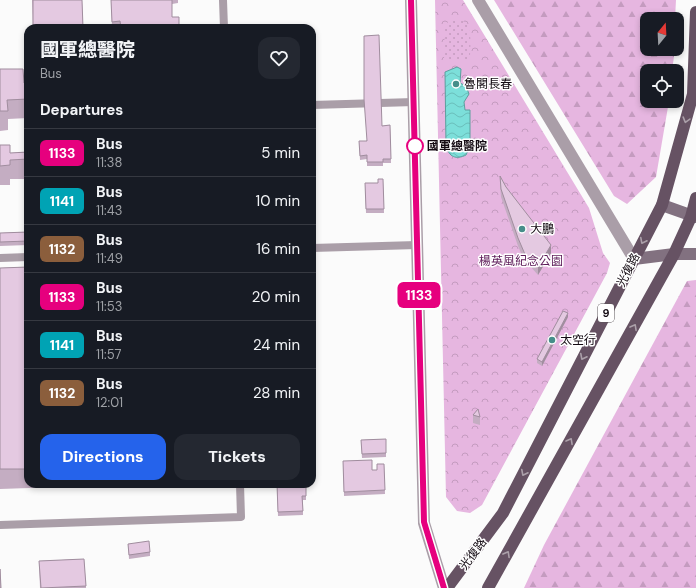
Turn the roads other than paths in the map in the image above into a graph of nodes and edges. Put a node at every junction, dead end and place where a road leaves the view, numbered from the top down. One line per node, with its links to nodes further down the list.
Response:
1 (223, 0): 5 (lane)
2 (411, 0): 6 (street)
3 (478, 0): 17 (street)
4 (696, 12): 9 (main road, 光復路 / 9, one-way to 9)
5 (224, 24)
6 (414, 102): 7 (lane); 11 (street)
7 (316, 105)
8 (696, 198): 10 (main road)
9 (662, 205): 10 (street); 17 (main road, 光復路 / 9, one-way to 17)
10 (694, 219): 13 (main road)
11 (417, 245): 12 (lane); 20 (street)
12 (316, 248)
13 (674, 254): 14 (street); 17 (street); 21 (main road, one-way to 13)
14 (696, 254)
15 (24, 257): 16 (lane)
16 (0, 258)
17 (634, 259): 20 (main road, 光復路 / 9, one-way to 20)
18 (240, 488): 19 (lane)
19 (0, 525)
20 (446, 588)
21 (488, 588)

